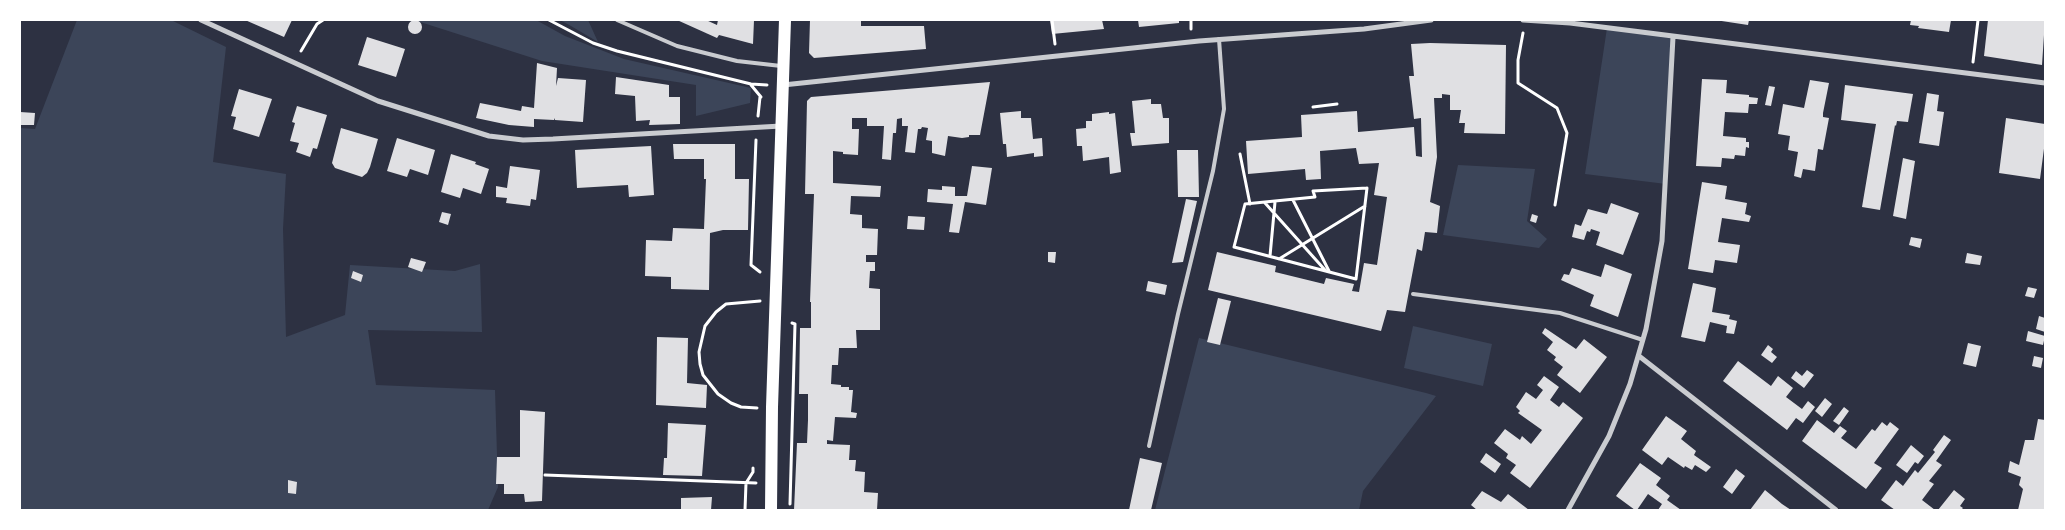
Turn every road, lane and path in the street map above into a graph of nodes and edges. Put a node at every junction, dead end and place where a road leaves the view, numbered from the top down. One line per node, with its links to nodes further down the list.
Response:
1 (201, 20): 13 (street)
2 (323, 20): 13 (path)
3 (549, 20): 17 (path)
4 (617, 20): 14 (lane)
5 (785, 20): 14 (main road)
6 (1052, 20): 12 (path)
7 (1431, 20): 11 (street)
8 (1524, 20): 10 (street); 29 (path)
9 (1978, 20): 15 (path)
10 (1673, 37): 15 (street); 42 (street)
11 (1219, 39): 12 (street); 48 (lane)
12 (1056, 56): 17 (street)
13 (293, 64): 21 (street)
14 (783, 66): 17 (main road)
15 (1971, 74): 16 (street)
16 (2045, 84)
17 (783, 85): 22 (main road)
18 (760, 97): 21 (path)
19 (1337, 104): 20 (path)
20 (1313, 107)
21 (757, 126): 22 (street); 36 (path)
22 (781, 126): 40 (main road)
23 (1240, 154): 27 (path)
24 (1293, 200): 25 (path); 28 (path); 31 (path)
25 (1275, 202): 26 (path); 30 (path)
26 (1265, 203): 27 (path); 30 (path)
27 (1250, 204): 33 (path)
28 (1366, 205): 31 (path); 35 (path)
29 (1555, 205)
30 (1274, 212): 32 (path); 33 (path)
31 (1312, 238): 32 (path); 35 (path)
32 (1302, 245): 34 (path); 35 (path)
33 (1270, 256): 34 (path)
34 (1279, 259): 35 (path)
35 (1327, 271)
36 (760, 278)
37 (760, 293): 39 (path)
38 (1413, 294): 42 (lane)
39 (760, 301): 40 (path); 41 (path); 46 (path)
40 (776, 301): 45 (main road)
41 (759, 311)
42 (1643, 340): 43 (street)
43 (1639, 356): 55 (street); 56 (street)
44 (756, 398): 46 (path)
45 (772, 407): 46 (path); 52 (main road)
46 (755, 408): 47 (path)
47 (755, 417)
48 (1149, 446)
49 (753, 463): 51 (path)
50 (545, 476): 51 (path)
51 (746, 483): 52 (path); 53 (path)
52 (772, 484): 54 (main road)
53 (745, 510)
54 (772, 510)
55 (1568, 510)
56 (1836, 510)

